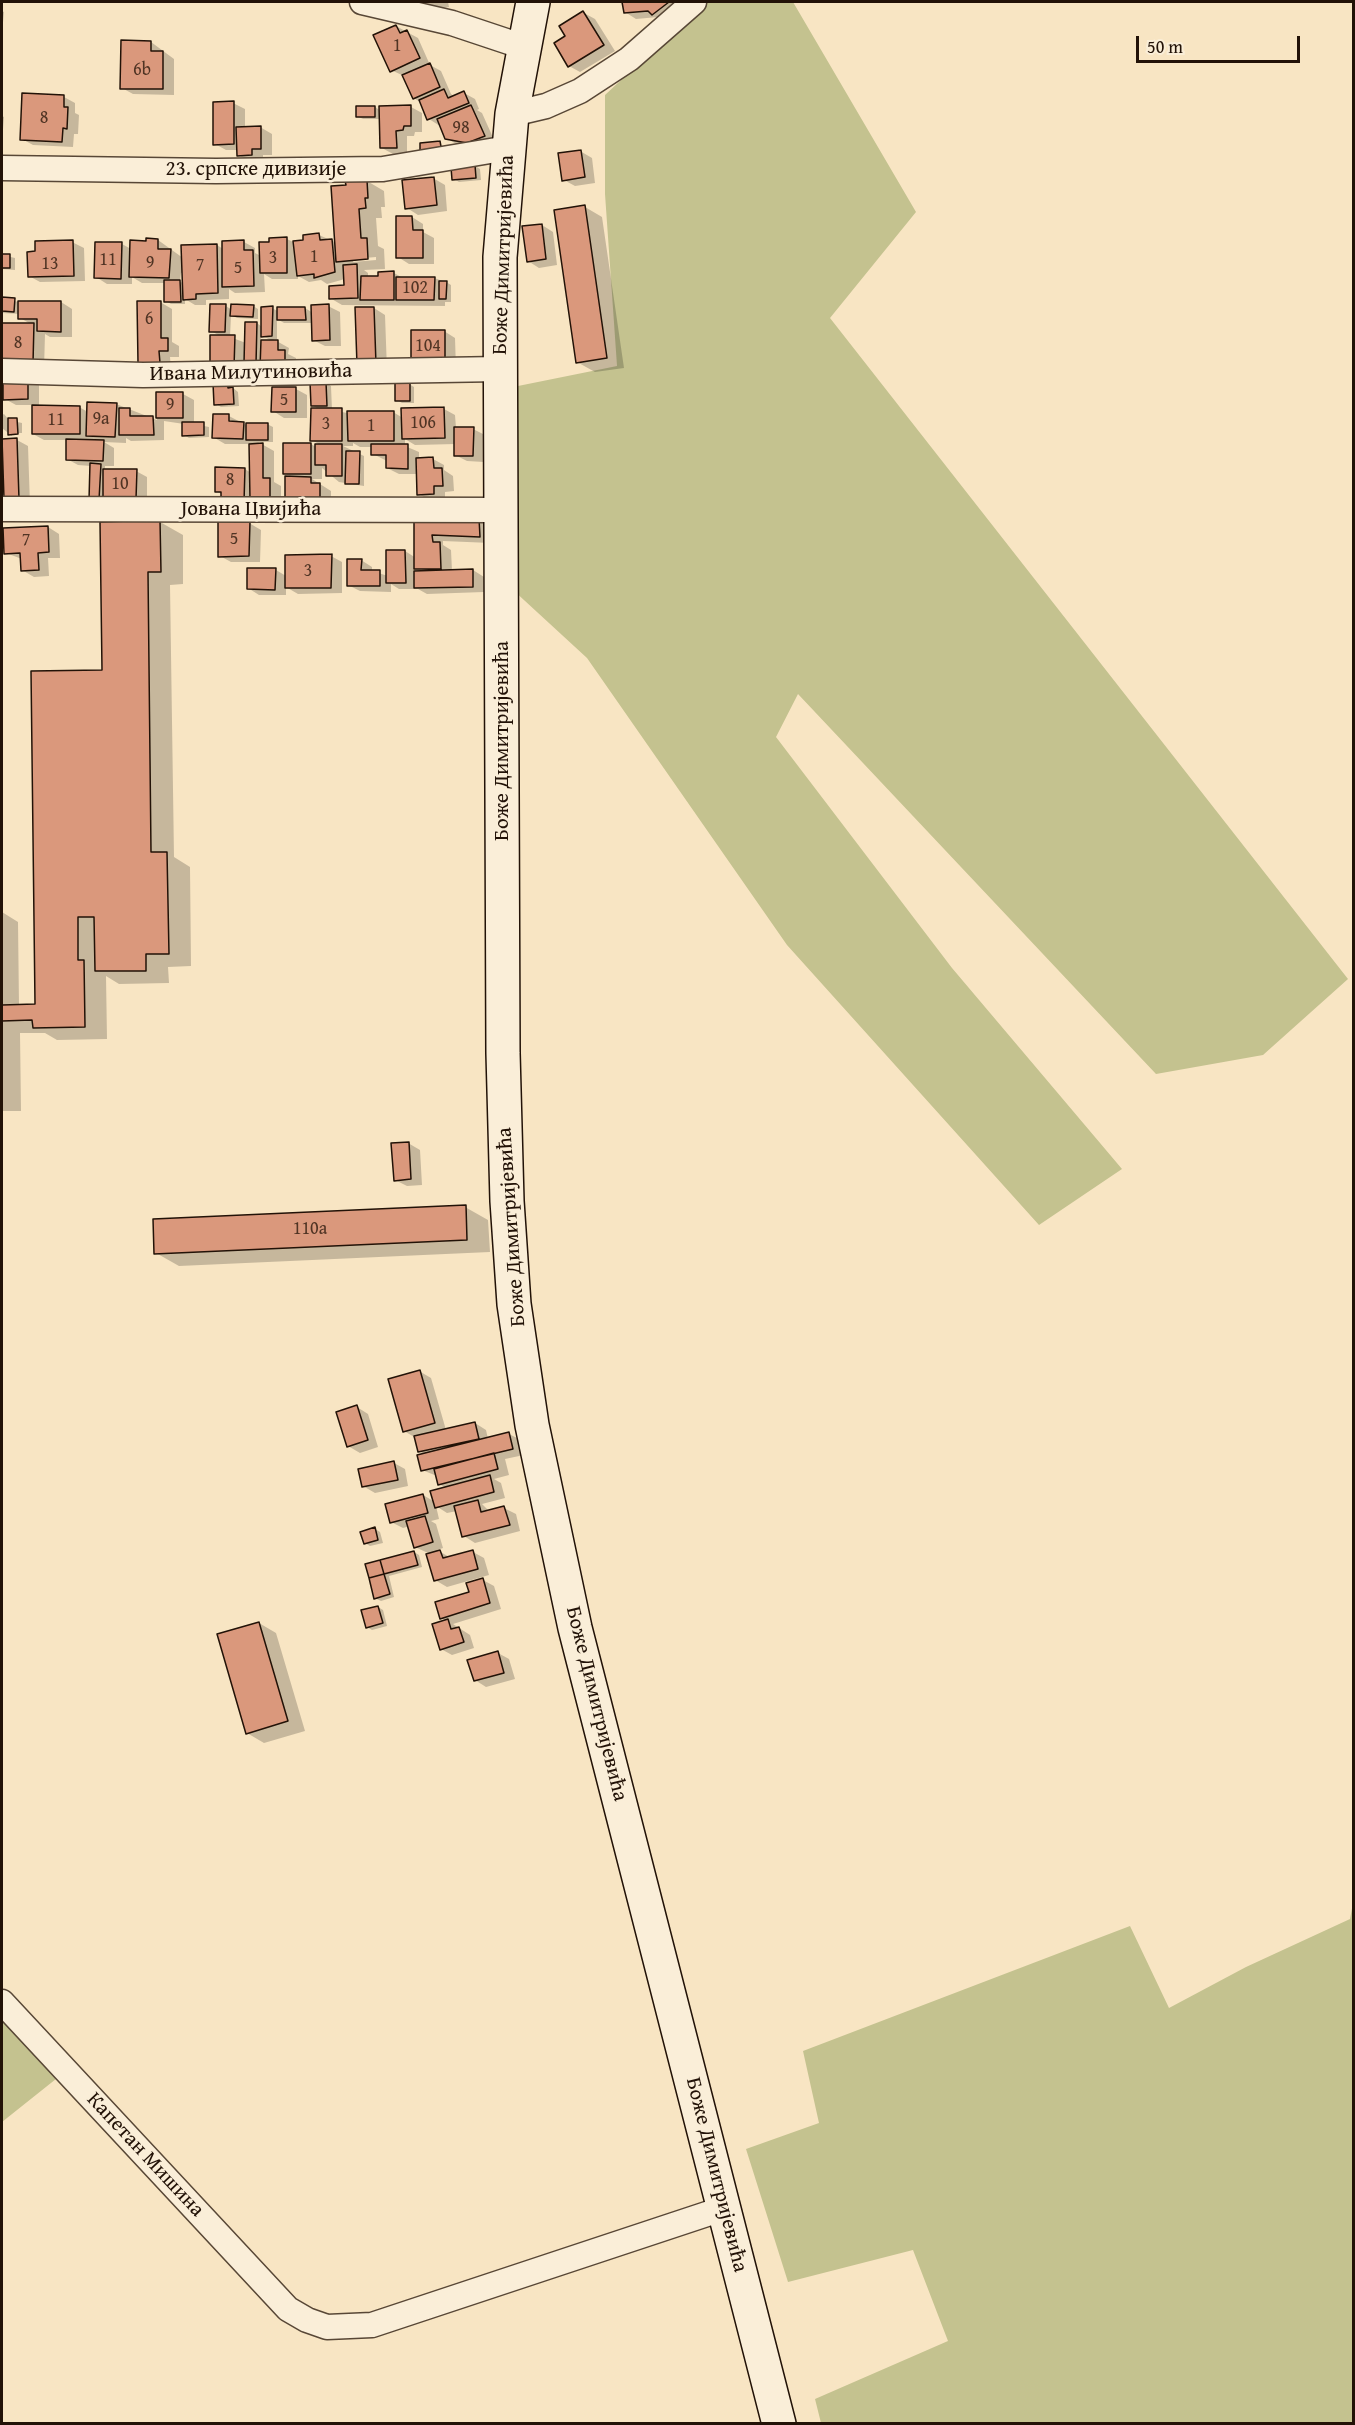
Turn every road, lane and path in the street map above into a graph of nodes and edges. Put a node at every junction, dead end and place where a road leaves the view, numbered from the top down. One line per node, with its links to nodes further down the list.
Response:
1 (362, 2): 4 (street)
2 (533, 2): 5 (main road, Боже Димитријевића)
3 (694, 2): 6 (street)
4 (450, 12): 5 (street)
5 (524, 47): 6 (main road, Боже Димитријевића)
6 (512, 114): 7 (main road, Боже Димитријевића)
7 (508, 148): 8 (street, 23. српске дивизије); 9 (main road, Боже Димитријевића)
8 (2, 168)
9 (500, 369): 10 (street, Ивана Милутиновића); 12 (main road, Боже Димитријевића)
10 (2, 371)
11 (2, 509): 12 (street, Јована Цвијића)
12 (501, 510): 14 (main road, Боже Димитријевића)
13 (2, 2002): 14 (street, Капетан Мишина)
14 (724, 2208): 15 (main road, Боже Димитријевића)
15 (779, 2424)

